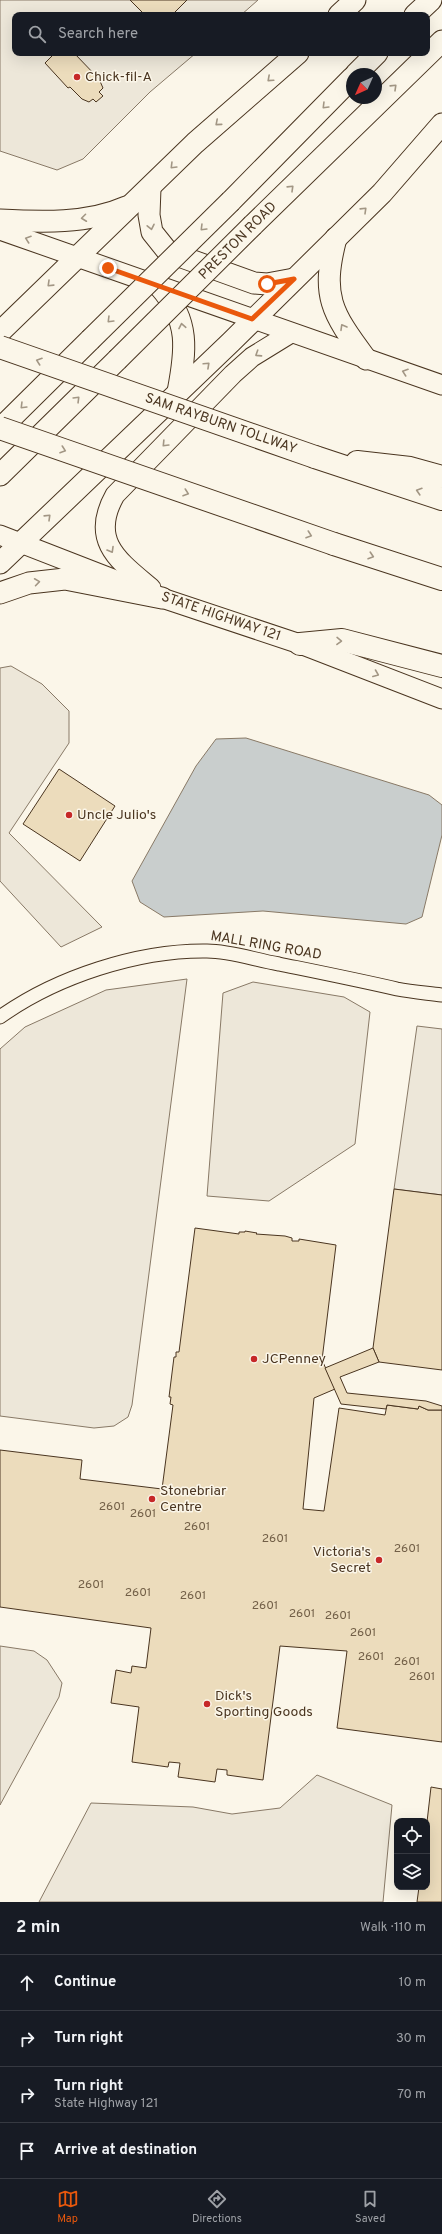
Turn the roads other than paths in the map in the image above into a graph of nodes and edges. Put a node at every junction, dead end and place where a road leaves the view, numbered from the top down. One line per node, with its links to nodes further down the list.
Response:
1 (355, 0): 3 (main road)
2 (430, 0): 4 (main road)
3 (342, 12)
4 (418, 12)
5 (442, 41): 6 (main road, PRESTON ROAD, one-way to 5, bridge)
6 (430, 53)
7 (295, 56): 13 (main road, one-way to 13)
8 (374, 56): 10 (main road)
9 (427, 56): 30 (main road, PRESTON ROAD, one-way to 9, bridge)
10 (362, 68)
11 (346, 84): 28 (main road, one-way to 28, bridge)
12 (442, 124): 17 (main road, one-way to 12)
13 (150, 188): 14 (main road); 19 (main road, one-way to 19)
14 (134, 204): 15 (main road, one-way to 15); 18 (main road)
15 (0, 220)
16 (0, 230): 18 (main road, one-way to 16)
17 (336, 238): 19 (main road); 25 (main road, one-way to 17)
18 (78, 257): 20 (main road); 22 (main road, one-way to 22)
19 (294, 279): 21 (main road)
20 (160, 287): 21 (main road); 27 (main road, one-way to 20)
21 (252, 319): 23 (main road); 27 (main road, one-way to 21)
22 (0, 332)
23 (291, 333): 25 (main road); 38 (main road, one-way to 38)
24 (0, 347): 29 (highway, SAM RAYBURN TOLLWAY, one-way to 24, bridge)
25 (366, 359): 26 (main road, one-way to 25)
26 (442, 385)
27 (178, 392): 34 (main road, one-way to 27)
28 (0, 428): 36 (highway, one-way to 36, bridge)
29 (315, 457): 31 (highway); 32 (highway, SAM RAYBURN TOLLWAY, one-way to 29)
30 (0, 475)
31 (442, 478)
32 (442, 499)
33 (0, 535): 34 (main road, STATE HIGHWAY 121)
34 (20, 544): 35 (main road); 38 (main road, STATE HIGHWAY 121)
35 (0, 563)
36 (442, 579)
37 (0, 593): 38 (main road, one-way to 38)
38 (162, 598): 39 (main road, STATE HIGHWAY 121)
39 (300, 644): 40 (highway, one-way to 40); 41 (main road, STATE HIGHWAY 121, one-way to 41)
40 (442, 666)
41 (442, 699)
42 (442, 995): 43 (street, MALL RING ROAD)
43 (0, 1017)

